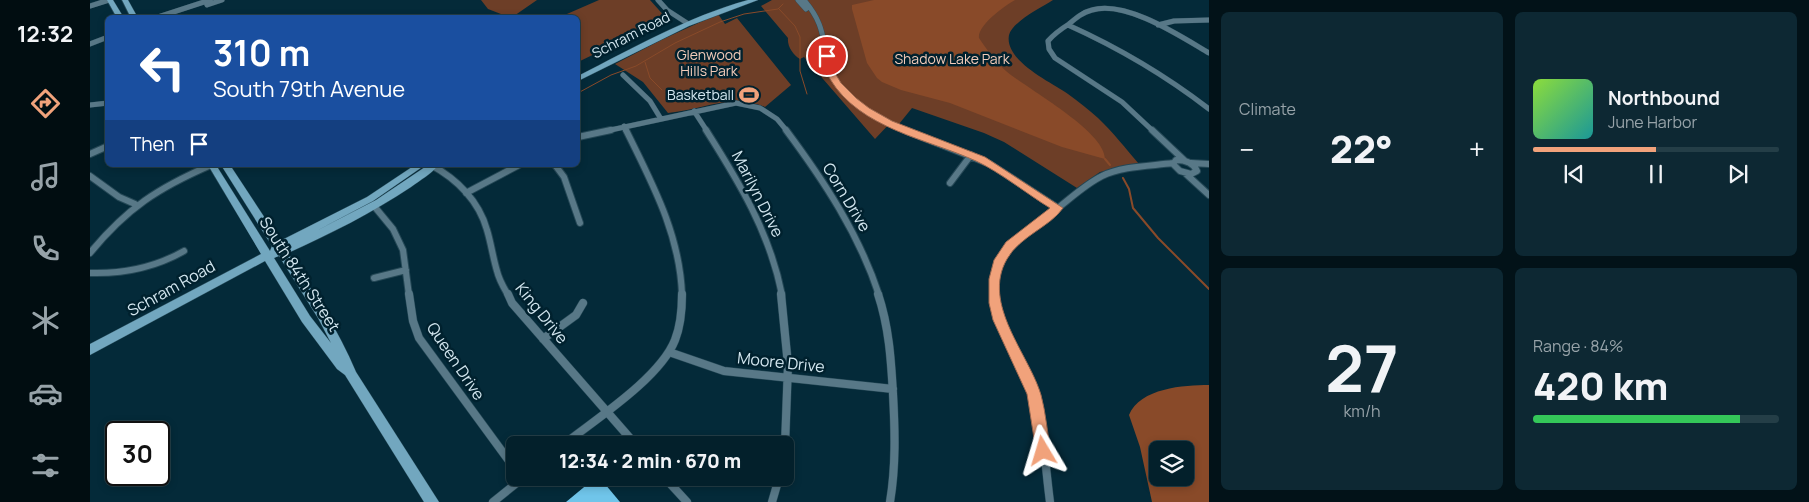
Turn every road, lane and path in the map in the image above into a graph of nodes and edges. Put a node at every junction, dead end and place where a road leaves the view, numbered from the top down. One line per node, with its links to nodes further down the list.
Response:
1 (110, 0): 11 (street); 12 (main road)
2 (120, 0): 13 (main road)
3 (125, 0): 13 (main road)
4 (210, 0): 14 (street)
5 (222, 0): 15 (street)
6 (658, 0): 18 (street)
7 (736, 0): 18 (main road, Schram Road)
8 (755, 0): 18 (main road, Schram Road)
9 (798, 0): 16 (street)
10 (804, 0): 16 (street)
11 (90, 6)
12 (119, 15)
13 (134, 15)
14 (164, 15)
15 (178, 15)
16 (817, 20): 39 (street)
17 (1209, 20): 20 (street)
18 (684, 21): 26 (main road, Schram Road); 28 (main road, Schram Road)
19 (1068, 25): 20 (street); 31 (street); 36 (street)
20 (1158, 25): 25 (street)
21 (105, 34): 23 (street)
22 (105, 38): 24 (street)
23 (90, 39)
24 (90, 44)
25 (1209, 53)
26 (580, 71)
27 (623, 75): 33 (street)
28 (580, 78)
29 (105, 103): 30 (street)
30 (90, 105)
31 (1209, 109)
32 (694, 111): 33 (street, Corn Drive); 75 (street, Marilyn Drive); 76 (street, Corn Drive)
33 (661, 119): 34 (street, Corn Drive)
34 (624, 126): 35 (street, Corn Drive); 73 (street)
35 (580, 137)
36 (1162, 140): 40 (street); 41 (street)
37 (105, 147): 38 (street)
38 (90, 154)
39 (971, 155): 56 (street); 61 (street)
40 (1173, 162): 41 (street); 52 (street); 54 (street)
41 (1188, 162): 42 (street); 53 (street)
42 (1209, 164)
43 (206, 167): 59 (street)
44 (212, 167): 66 (main road, South 84th Street)
45 (226, 167): 63 (main road, South 84th Street)
46 (418, 167): 63 (main road, Schram Road)
47 (430, 167): 60 (main road, Schram Road)
48 (436, 167): 57 (street, King Drive)
49 (515, 167): 57 (street)
50 (556, 167): 62 (street)
51 (1209, 168): 53 (street)
52 (1136, 169): 54 (street); 61 (street)
53 (1196, 172): 54 (street); 58 (street)
54 (1183, 173): 58 (street)
55 (90, 176): 59 (street)
56 (950, 183)
57 (466, 193): 71 (street, King Drive)
58 (1209, 193)
59 (135, 204): 65 (street)
60 (374, 206): 63 (main road, Schram Road); 67 (street, Queen Drive)
61 (1058, 208): 90 (street)
62 (580, 223)
63 (279, 249): 66 (main road, Schram Road); 74 (main road, South 84th Street)
64 (184, 251): 68 (street)
65 (90, 252)
66 (268, 255): 72 (main road, Schram Road); 74 (main road, South 84th Street)
67 (406, 270): 69 (street); 81 (street, Queen Drive)
68 (90, 273)
69 (374, 278)
70 (583, 303): 71 (street)
71 (543, 339): 77 (street, King Drive)
72 (90, 350)
73 (670, 352): 75 (street, Moore Drive); 77 (street)
74 (350, 373): 85 (main road, South 84th Street)
75 (788, 378): 76 (street, Moore Drive); 80 (street, Marilyn Drive)
76 (893, 389): 89 (street, Corn Drive)
77 (605, 411): 78 (street); 79 (street, King Drive)
78 (574, 436)
79 (628, 436)
80 (786, 436)
81 (506, 457)
82 (512, 486): 86 (street)
83 (672, 486): 87 (street)
84 (777, 486): 88 (street)
85 (432, 502)
86 (493, 502)
87 (687, 502)
88 (772, 502)
89 (890, 502)
90 (1050, 502)

